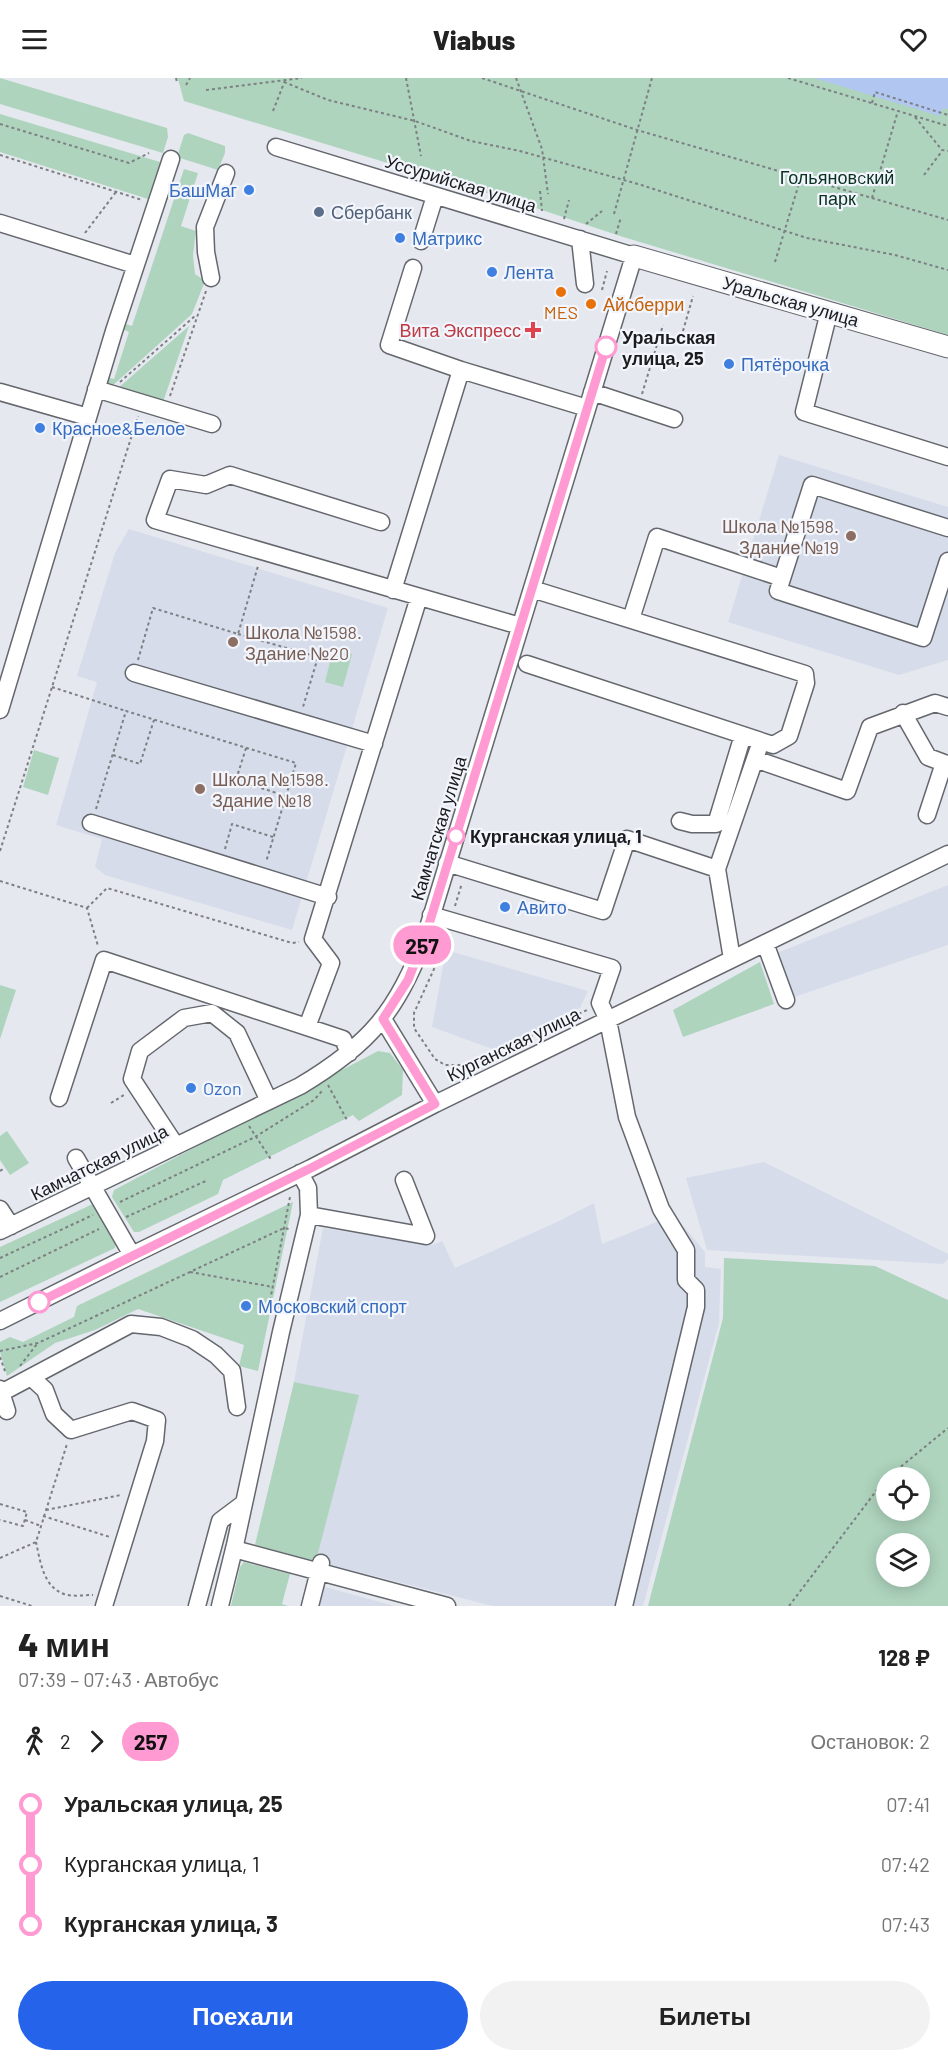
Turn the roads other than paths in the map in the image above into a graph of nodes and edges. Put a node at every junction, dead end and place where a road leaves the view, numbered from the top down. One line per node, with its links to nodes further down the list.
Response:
1 (276, 147): 4 (street, Уссурийская улица)
2 (171, 159): 9 (street)
3 (226, 173): 11 (street)
4 (435, 196): 6 (street, Уссурийская улица); 7 (street)
5 (0, 223): 9 (street)
6 (581, 234): 8 (street, Уссурийская улица); 12 (street)
7 (421, 242)
8 (634, 256): 13 (main road, Уральская улица); 18 (street, Камчатская улица)
9 (135, 265): 16 (street)
10 (413, 268): 15 (street)
11 (211, 278)
12 (585, 284)
13 (830, 312): 14 (main road, Уральская улица); 22 (street)
14 (948, 347)
15 (461, 370): 18 (street); 28 (street)
16 (102, 391): 19 (street); 21 (street)
17 (0, 392): 19 (street)
18 (590, 400): 20 (street); 27 (street, Камчатская улица)
19 (88, 417): 35 (street)
20 (675, 419)
21 (212, 424)
22 (948, 457)
23 (381, 522): 28 (street)
24 (948, 528): 26 (street)
25 (948, 561): 26 (street)
26 (782, 578): 30 (street)
27 (532, 589): 30 (street); 31 (street, Камчатская улица)
28 (393, 590): 29 (street)
29 (419, 597): 31 (street); 39 (street)
30 (631, 619): 38 (street)
31 (520, 626): 46 (street, Камчатская улица)
32 (526, 664): 37 (street)
33 (134, 673): 39 (street)
34 (948, 707): 36 (street)
35 (0, 710)
36 (903, 713): 40 (street); 41 (street)
37 (743, 735): 38 (street); 43 (street)
38 (761, 741): 40 (street)
39 (374, 744): 48 (street)
40 (755, 759): 47 (street)
41 (946, 764): 42 (street)
42 (927, 815)
43 (680, 821)
44 (91, 823): 48 (street)
45 (948, 854): 50 (street, Курганская улица)
46 (447, 863): 47 (street); 49 (street, Камчатская улица)
47 (717, 869): 51 (street)
48 (328, 897): 55 (street)
49 (431, 915): 53 (street, Камчатская улица); 54 (street)
50 (765, 943): 51 (street, Курганская улица); 52 (street)
51 (732, 959): 54 (street, Курганская улица)
52 (786, 1000)
53 (383, 1019): 56 (street, Камчатская улица); 59 (street)
54 (608, 1020): 59 (street, Курганская улица); 82 (street)
55 (307, 1027): 56 (street); 57 (street)
56 (349, 1053): 58 (street, Камчатская улица)
57 (59, 1098)
58 (269, 1101): 60 (street, Камчатская улица); 60 (street)
59 (435, 1104): 62 (street, Курганская улица)
60 (176, 1146): 64 (street, Камчатская улица)
61 (76, 1158): 64 (street)
62 (300, 1173): 66 (street); 68 (street, Курганская улица)
63 (404, 1180): 66 (street)
64 (94, 1187): 67 (street, Камчатская улица); 68 (street)
65 (0, 1209): 67 (street)
66 (307, 1223): 74 (street)
67 (5, 1229)
68 (132, 1255): 69 (street, Курганская улица)
69 (0, 1321)
70 (32, 1378): 71 (street); 72 (street); 77 (street)
71 (3, 1387): 73 (street)
72 (237, 1407)
73 (7, 1411)
74 (244, 1503): 75 (street); 78 (street)
75 (234, 1549): 76 (street); 79 (street)
76 (321, 1567): 80 (street); 81 (street)
77 (105, 1601)
78 (197, 1606)
79 (220, 1606)
80 (310, 1606)
81 (447, 1606)
82 (624, 1606)

